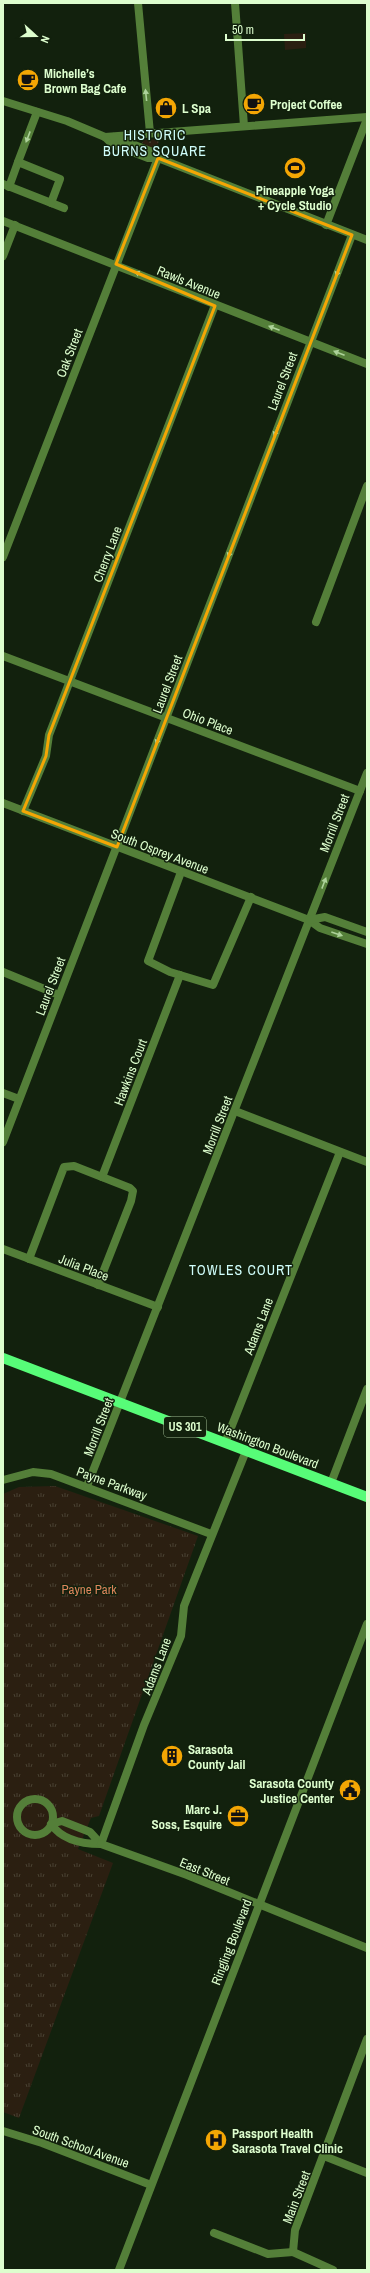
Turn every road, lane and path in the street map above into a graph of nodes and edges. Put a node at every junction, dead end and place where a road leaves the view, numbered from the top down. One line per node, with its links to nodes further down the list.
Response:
1 (138, 3): 7 (street, one-way to 1)
2 (235, 3): 6 (street)
3 (3, 101): 4 (street)
4 (37, 112): 8 (street); 10 (street, one-way to 10)
5 (367, 118): 6 (street); 16 (street)
6 (244, 126): 7 (street)
7 (150, 133): 8 (street)
8 (108, 137): 9 (street)
9 (158, 158): 16 (street); 20 (street, Oak Street)
10 (18, 162): 11 (street); 12 (street)
11 (6, 185): 12 (street)
12 (51, 203): 13 (street)
13 (64, 208)
14 (3, 221): 15 (street, Rawls Avenue)
15 (15, 225): 19 (street); 20 (street, Rawls Avenue)
16 (326, 225): 17 (street)
17 (352, 235): 18 (street); 22 (street, Laurel Street, one-way to 22)
18 (367, 240)
19 (3, 256)
20 (116, 264): 21 (street, Rawls Avenue, one-way to 20); 25 (street, Oak Street)
21 (215, 306): 22 (street, Rawls Avenue, one-way to 21); 28 (street, Cherry Lane)
22 (310, 342): 23 (street, Rawls Avenue, one-way to 22); 29 (street, Laurel Street, one-way to 29)
23 (367, 364)
24 (367, 486): 26 (street)
25 (3, 557)
26 (316, 622)
27 (3, 656): 28 (street, Ohio Place)
28 (70, 682): 29 (street, Ohio Place); 33 (street, Cherry Lane)
29 (166, 718): 31 (street, Ohio Place); 34 (street, Laurel Street, one-way to 34)
30 (367, 773): 31 (street, Morrill Street)
31 (360, 791): 37 (street, Morrill Street, one-way to 31)
32 (3, 803): 33 (street, South Osprey Avenue)
33 (23, 811): 34 (street, South Osprey Avenue)
34 (117, 847): 35 (street, South Osprey Avenue); 42 (street, Laurel Street)
35 (181, 872): 36 (street, South Osprey Avenue); 41 (street)
36 (250, 897): 37 (street, South Osprey Avenue); 41 (street)
37 (309, 920): 38 (street, South Osprey Avenue); 39 (street, South Osprey Avenue, one-way to 39); 45 (street, Morrill Street)
38 (367, 932)
39 (367, 944)
40 (3, 972): 42 (street)
41 (180, 975): 49 (street, Hawkins Court)
42 (60, 994): 44 (street, Laurel Street)
43 (3, 1093): 44 (street)
44 (20, 1099): 46 (street, Laurel Street)
45 (235, 1111): 47 (street); 53 (street, Morrill Street)
46 (3, 1142)
47 (340, 1152): 48 (street); 57 (street, Adams Lane)
48 (367, 1162)
49 (102, 1177): 51 (street); 52 (street)
50 (3, 1249): 51 (street, Julia Place)
51 (28, 1259): 52 (street, Julia Place)
52 (98, 1285): 53 (street, Julia Place)
53 (158, 1307): 56 (street, Morrill Street)
54 (3, 1358): 56 (main road, Washington Boulevard / US 301)
55 (367, 1389): 60 (street)
56 (120, 1403): 57 (main road, Washington Boulevard / US 301); 61 (street, Morrill Street)
57 (226, 1443): 58 (main road, Washington Boulevard / US 301)
58 (246, 1451): 60 (main road, Washington Boulevard / US 301); 63 (street, Adams Lane)
59 (3, 1480): 61 (street, Payne Parkway)
60 (331, 1483): 62 (main road, Washington Boulevard / US 301)
61 (87, 1486): 63 (street, Payne Parkway)
62 (367, 1497)
63 (211, 1534): 66 (street, Adams Lane)
64 (367, 1624): 67 (street, Ringling Boulevard)
65 (51, 1824): 65 (street); 66 (street, East Street); 66 (street, East Street)
66 (101, 1844): 67 (street, East Street)
67 (258, 1905): 68 (street, East Street); 73 (street, Ringling Boulevard)
68 (367, 1948)
69 (367, 2039): 71 (street, Main Street)
70 (3, 2131): 73 (street, South School Avenue)
71 (324, 2156): 72 (street); 75 (street, Main Street)
72 (367, 2173)
73 (151, 2185): 76 (street, Ringling Boulevard)
74 (214, 2233): 75 (street)
75 (293, 2252): 77 (street)
76 (119, 2270)
77 (333, 2270)

